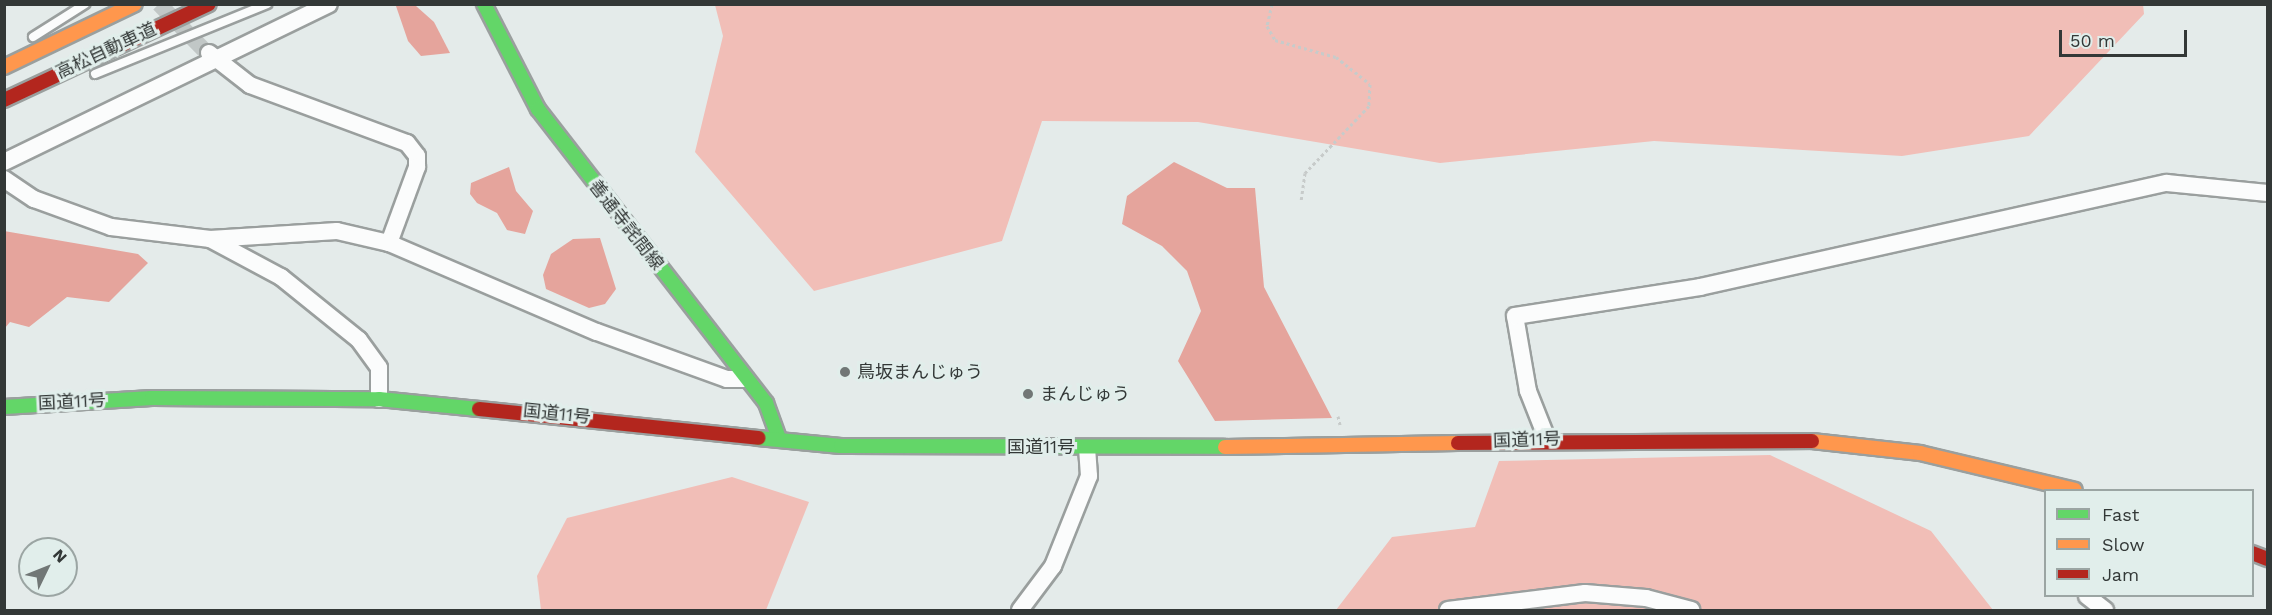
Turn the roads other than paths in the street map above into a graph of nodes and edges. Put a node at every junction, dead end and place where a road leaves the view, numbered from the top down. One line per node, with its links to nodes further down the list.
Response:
1 (86, 4): 7 (lane)
2 (135, 4): 11 (main road, 高松自動車道)
3 (209, 4): 14 (main road, 高松自動車道)
4 (267, 4): 12 (lane)
5 (329, 4): 10 (street)
6 (484, 4): 21 (main road, 善通寺詫間線)
7 (25, 42)
8 (15, 48): 9 (lane)
9 (4, 54)
10 (211, 54): 16 (street); 20 (street)
11 (4, 67)
12 (82, 80)
13 (49, 93): 15 (lane)
14 (4, 100)
15 (4, 110)
16 (4, 162)
17 (4, 179): 19 (street)
18 (2268, 193): 25 (street)
19 (210, 239): 20 (street); 22 (street)
20 (389, 243): 21 (street)
21 (744, 379): 24 (main road, 善通寺詫間線)
22 (380, 399): 23 (main road, 国道11号); 24 (main road, 国道11号)
23 (4, 407)
24 (779, 438): 26 (main road, 国道11号)
25 (1547, 439): 26 (main road, 国道11号); 27 (main road, 国道11号)
26 (1087, 448): 31 (street)
27 (2070, 489)
28 (2254, 553): 29 (main road)
29 (2268, 559)
30 (2088, 597): 34 (street)
31 (1020, 610)
32 (1448, 610): 33 (street)
33 (1691, 610)
34 (2105, 610)

